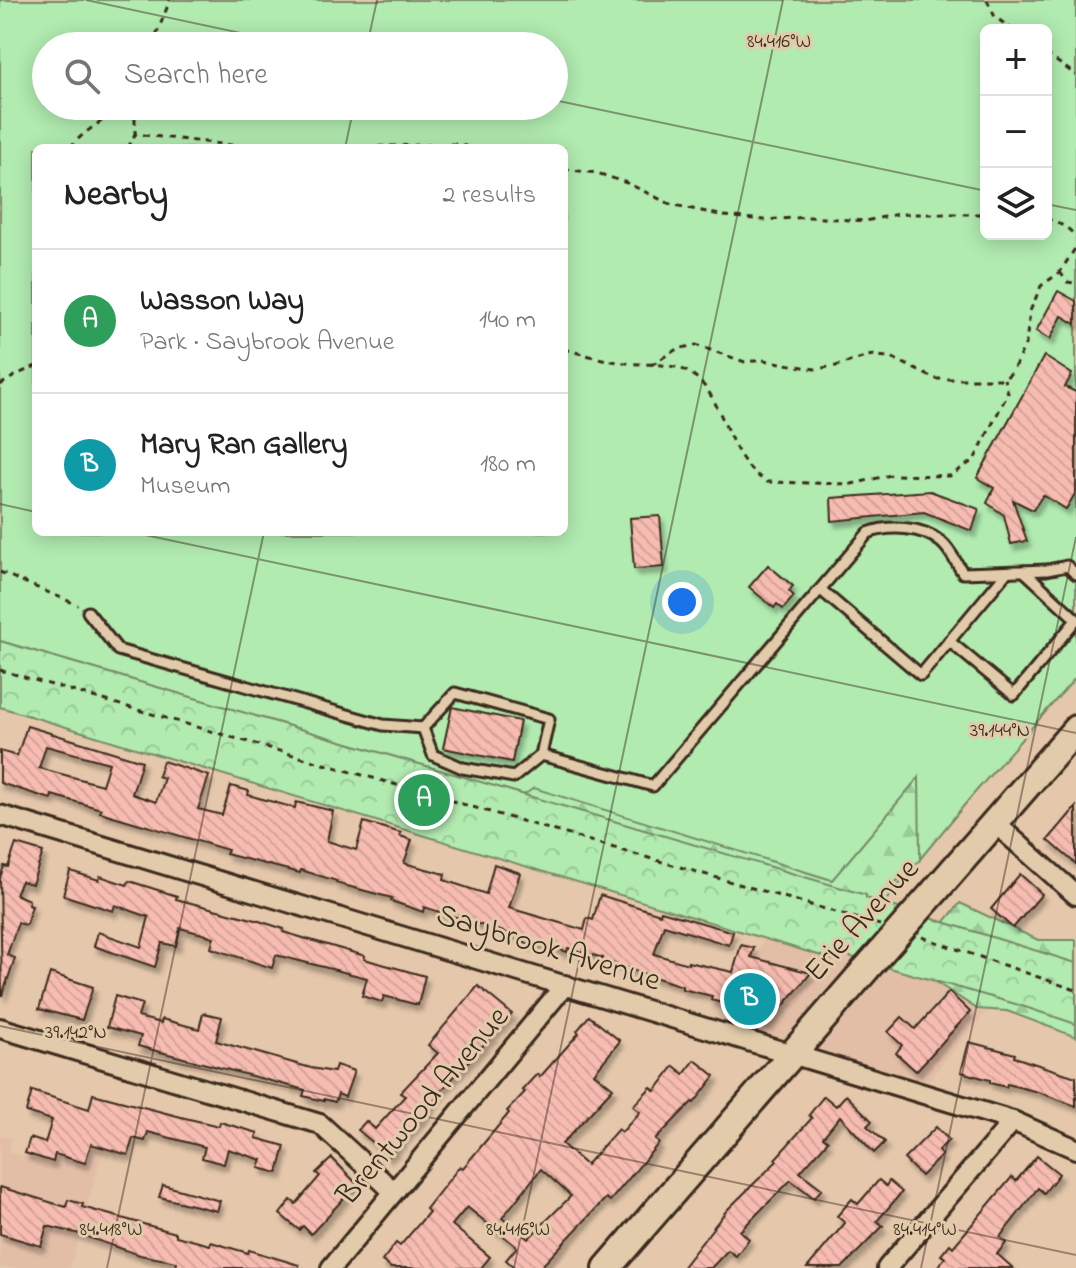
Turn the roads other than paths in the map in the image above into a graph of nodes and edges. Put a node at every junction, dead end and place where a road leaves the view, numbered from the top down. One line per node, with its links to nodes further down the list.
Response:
1 (1024, 571): 2 (lane); 3 (lane); 6 (lane)
2 (1007, 572): 4 (lane); 7 (lane)
3 (1076, 574)
4 (821, 590): 7 (lane); 10 (lane)
5 (88, 612): 8 (lane)
6 (1076, 619): 7 (lane)
7 (949, 641)
8 (423, 728): 10 (lane); 10 (lane)
9 (1076, 729): 12 (street, Erie Avenue)
10 (541, 755)
11 (0, 815): 14 (street, Saybrook Avenue)
12 (996, 824): 13 (street); 16 (street, Erie Avenue, bridge)
13 (1073, 888)
14 (565, 985): 16 (street, Saybrook Avenue); 19 (street, Brentwood Avenue)
15 (0, 1028): 19 (street)
16 (791, 1053): 17 (street, Saybrook Avenue); 21 (street, Erie Avenue)
17 (1013, 1121): 18 (street, Saybrook Avenue); 22 (street)
18 (1076, 1149)
19 (393, 1191): 20 (street, Brentwood Avenue)
20 (331, 1268)
21 (607, 1268)
22 (887, 1268)

